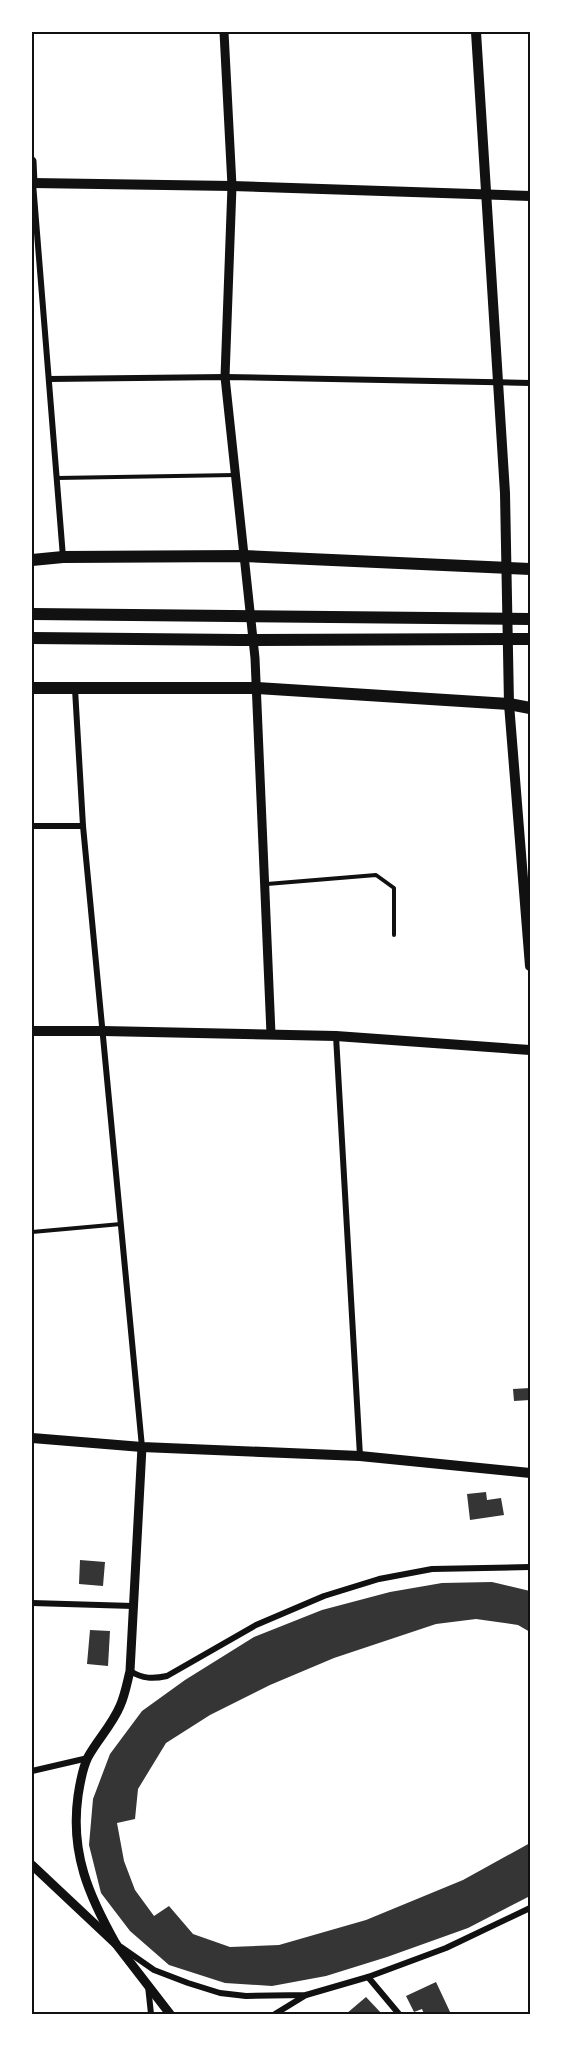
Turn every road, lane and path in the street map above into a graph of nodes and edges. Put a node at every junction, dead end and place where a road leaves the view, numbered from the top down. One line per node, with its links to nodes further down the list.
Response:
1 (224, 32): 5 (street)
2 (476, 32): 6 (main road)
3 (32, 161): 4 (street)
4 (32, 183): 5 (main road); 9 (street)
5 (232, 186): 6 (main road); 8 (street)
6 (487, 194): 7 (main road); 10 (main road)
7 (531, 196)
8 (225, 377): 9 (street); 10 (street); 12 (street)
9 (49, 379): 13 (street)
10 (497, 382): 11 (street); 17 (main road)
11 (531, 382)
12 (235, 475): 13 (lane); 14 (street)
13 (56, 478): 15 (street)
14 (243, 556): 15 (main road); 17 (main road); 24 (street)
15 (63, 557): 16 (main road)
16 (32, 560)
17 (506, 569): 18 (main road); 26 (main road)
18 (531, 569)
19 (32, 614): 20 (main road)
20 (531, 619)
21 (32, 638): 22 (main road)
22 (531, 639)
23 (32, 688): 25 (main road)
24 (256, 688): 25 (main road); 26 (main road); 30 (street)
25 (75, 689): 29 (street)
26 (509, 704): 27 (main road); 32 (main road)
27 (531, 708)
28 (32, 826): 29 (street)
29 (83, 826): 34 (street)
30 (265, 884): 31 (lane); 35 (street)
31 (394, 935)
32 (531, 966)
33 (32, 1031): 34 (main road)
34 (103, 1031): 35 (main road); 38 (street)
35 (272, 1034): 36 (main road)
36 (336, 1036): 37 (main road); 42 (street)
37 (531, 1050)
38 (121, 1224): 39 (lane); 41 (street)
39 (32, 1232)
40 (32, 1438): 41 (main road)
41 (142, 1447): 42 (main road); 46 (street)
42 (360, 1456): 43 (main road)
43 (530, 1473)
44 (531, 1567): 47 (street)
45 (32, 1603): 46 (street)
46 (133, 1606): 47 (street)
47 (130, 1671): 48 (street)
48 (87, 1758): 49 (street); 52 (street)
49 (32, 1771)
50 (32, 1866): 52 (street)
51 (531, 1908): 53 (street)
52 (116, 1944): 54 (street); 55 (street)
53 (368, 1977): 55 (street); 59 (street)
54 (148, 1986): 56 (street); 57 (street)
55 (306, 1995): 58 (street)
56 (152, 2014)
57 (170, 2014)
58 (275, 2014)
59 (399, 2014)

